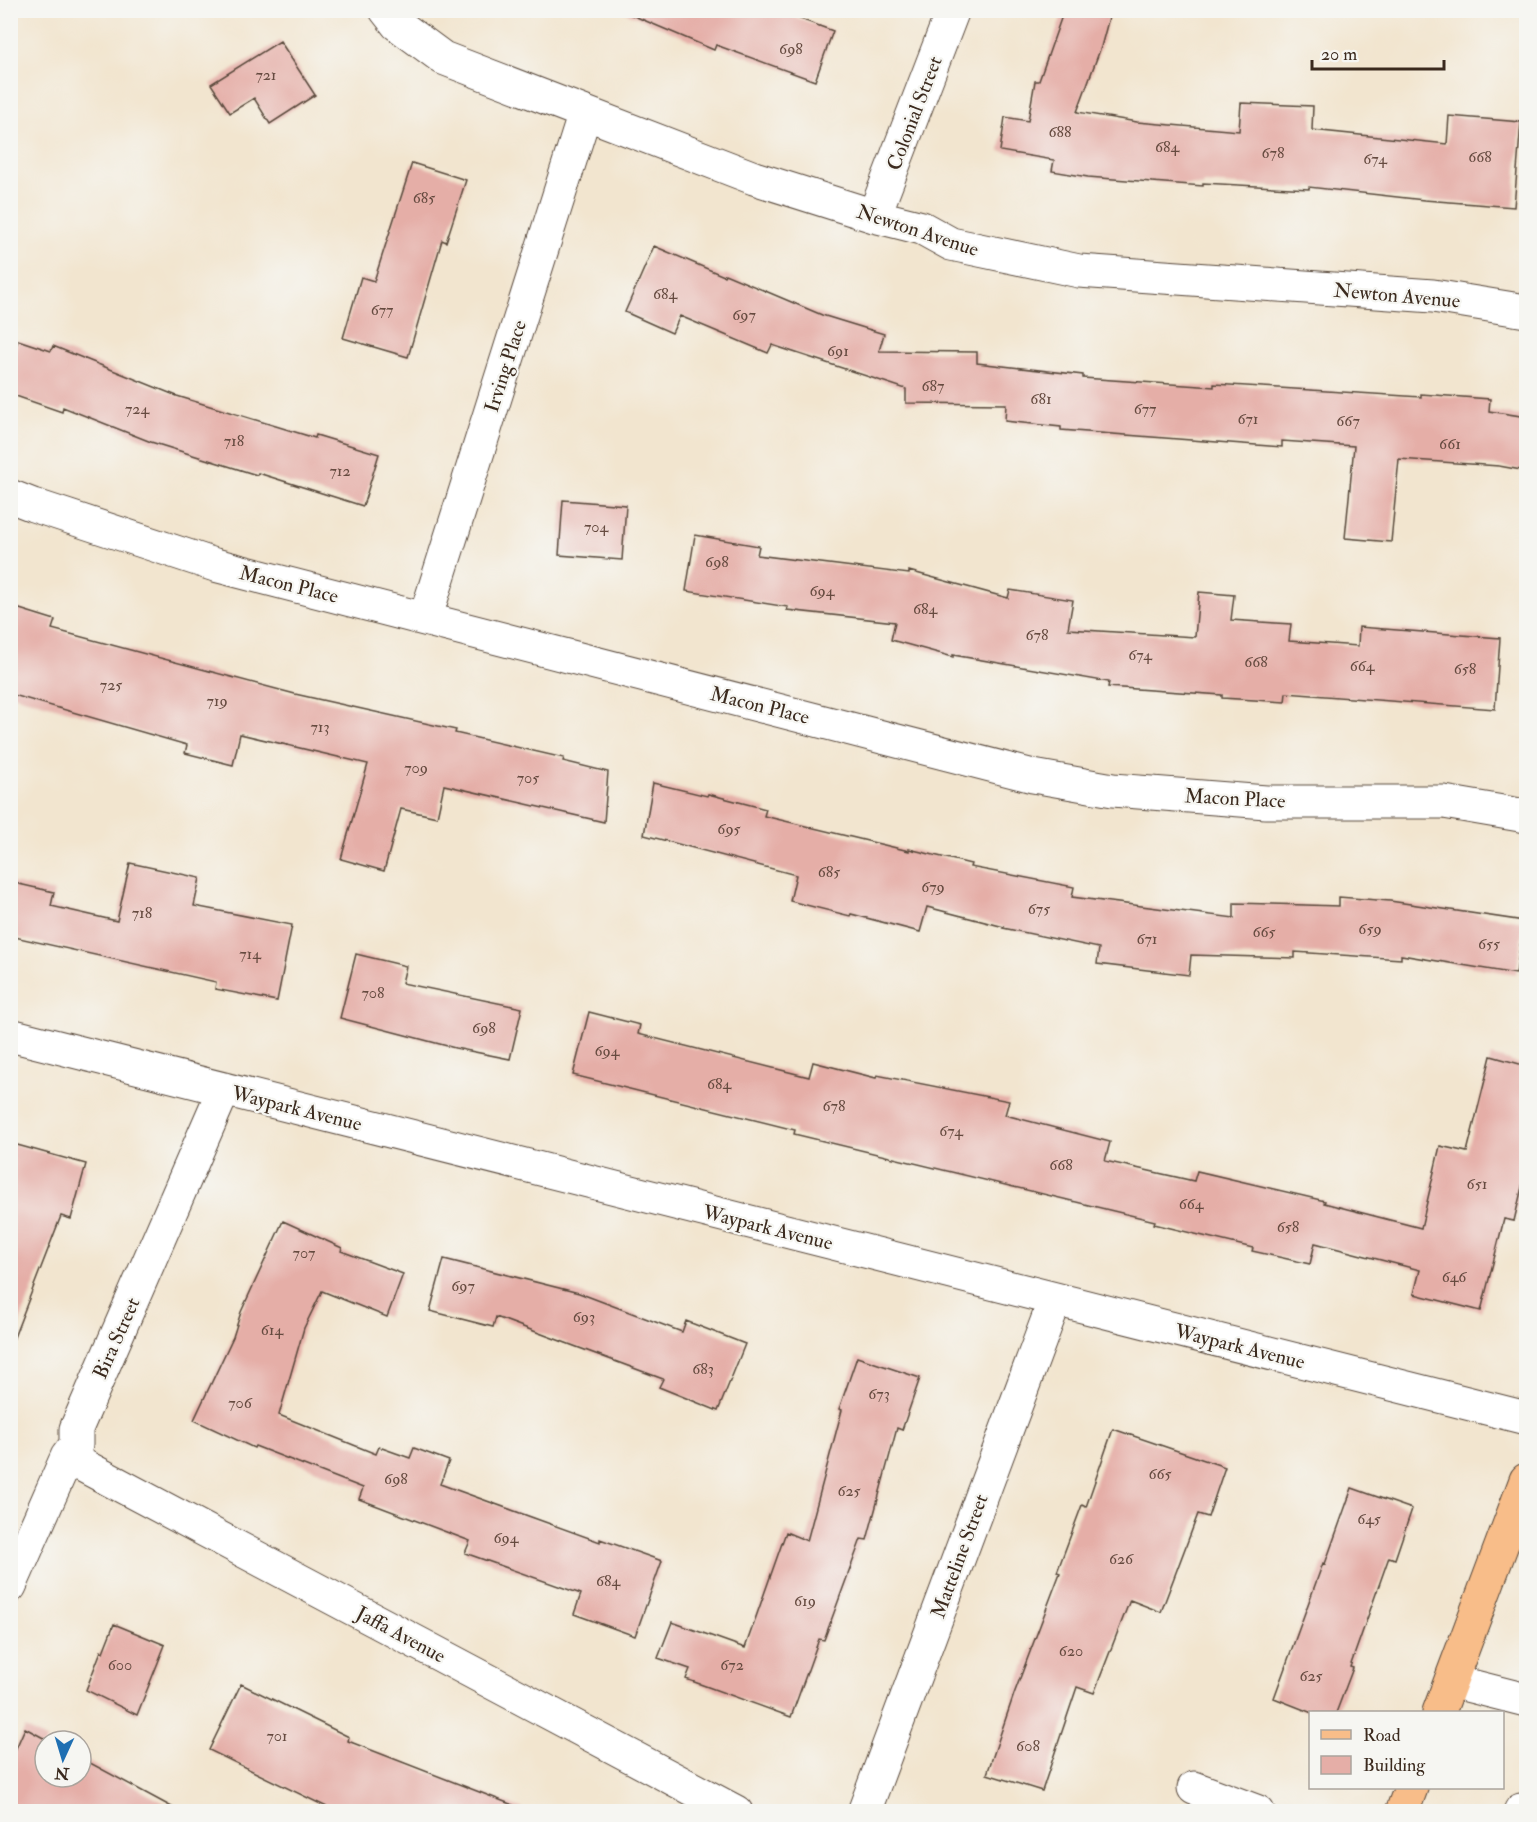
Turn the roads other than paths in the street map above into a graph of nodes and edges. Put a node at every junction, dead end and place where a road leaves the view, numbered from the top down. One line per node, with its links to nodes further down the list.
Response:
1 (386, 10): 3 (street, Newton Avenue)
2 (953, 10): 4 (street, Colonial Street)
3 (585, 113): 4 (street, Newton Avenue); 7 (street, Irving Place)
4 (874, 216): 5 (street, Newton Avenue)
5 (1527, 311)
6 (10, 496): 7 (street, Macon Place)
7 (425, 619): 8 (street, Macon Place)
8 (1527, 816)
9 (10, 1035): 10 (street, Waypark Avenue)
10 (224, 1089): 11 (street, Waypark Avenue); 13 (street, Bira Street)
11 (1055, 1300): 12 (street, Waypark Avenue); 22 (street, Matteline Street)
12 (1527, 1418)
13 (67, 1457): 15 (street, Bira Street); 21 (street, Jaffa Avenue)
14 (1527, 1480): 16 (main road)
15 (10, 1586)
16 (1451, 1681): 17 (street); 18 (main road)
17 (1527, 1700)
18 (1440, 1711)
19 (1194, 1788): 23 (street)
20 (1411, 1789): 24 (main road)
21 (736, 1812)
22 (864, 1812)
23 (1258, 1812)
24 (1402, 1812)
25 (1520, 1812): 26 (street)
26 (1526, 1812)

